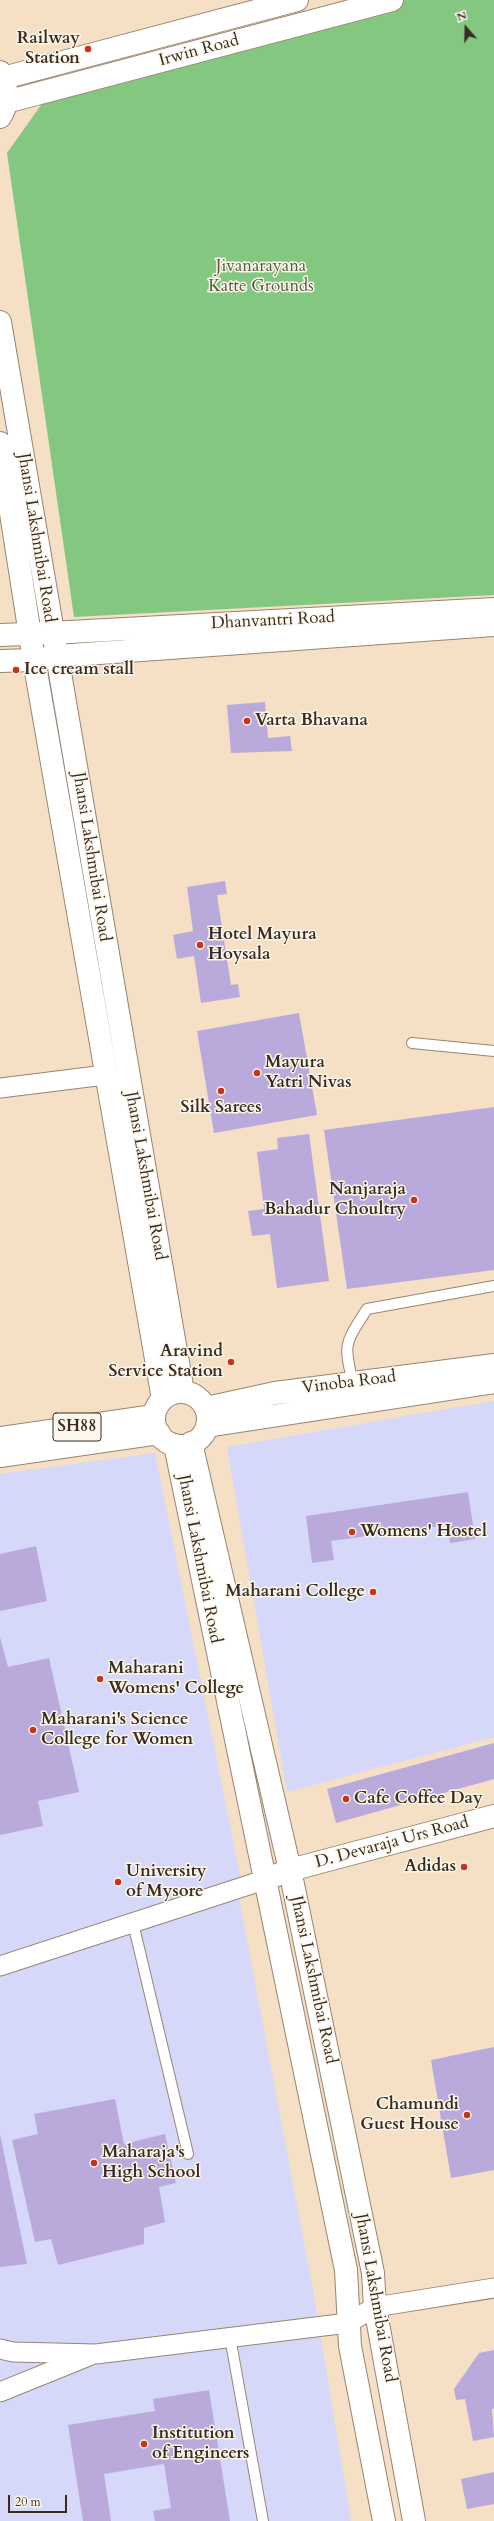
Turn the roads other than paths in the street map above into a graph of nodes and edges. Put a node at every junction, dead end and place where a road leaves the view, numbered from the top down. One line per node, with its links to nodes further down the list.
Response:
1 (297, 0): 3 (main road, Irwin Road)
2 (392, 0): 4 (main road, Irwin Road)
3 (2, 75): 4 (main road)
4 (3, 110)
5 (0, 322): 9 (main road, Jhansi Lakshmibai Road)
6 (0, 443): 9 (main road, Jhansi Lakshmibai Road)
7 (494, 609): 9 (main road, Dhanvantri Road)
8 (494, 625): 11 (main road, Dhanvantri Road)
9 (41, 634): 10 (main road, Dhanvantri Road); 11 (main road, Jhansi Lakshmibai Road); 12 (main road, Jhansi Lakshmibai Road)
10 (0, 635)
11 (57, 656): 12 (main road, Dhanvantri Road); 23 (main road, Jhansi Lakshmibai Road)
12 (34, 660): 13 (main road, Dhanvantri Road); 16 (main road, Jhansi Lakshmibai Road)
13 (0, 661)
14 (412, 1042): 15 (lane)
15 (494, 1051)
16 (105, 1075): 17 (street); 23 (main road, Jhansi Lakshmibai Road)
17 (0, 1088)
18 (494, 1286): 21 (lane)
19 (494, 1365): 21 (main road, Vinoba Road)
20 (494, 1382): 22 (main road, Vinoba Road)
21 (353, 1383): 22 (main road, Vinoba Road)
22 (206, 1417): 23 (main road); 23 (main road)
23 (171, 1421): 24 (main road, SH88); 25 (main road); 27 (main road, Jhansi Lakshmibai Road); 28 (main road, Jhansi Lakshmibai Road)
24 (0, 1438)
25 (0, 1456)
26 (494, 1816): 27 (main road, D. Devaraja Urs Road)
27 (290, 1870): 28 (main road, D. Devaraja Urs Road); 33 (main road, Jhansi Lakshmibai Road)
28 (264, 1880): 29 (street); 34 (main road, Jhansi Lakshmibai Road)
29 (133, 1923): 30 (street); 31 (lane)
30 (0, 1966)
31 (188, 2154)
32 (494, 2288): 33 (street)
33 (376, 2307): 34 (street); 41 (main road, Jhansi Lakshmibai Road)
34 (348, 2323): 35 (street); 40 (main road, Jhansi Lakshmibai Road)
35 (230, 2337): 37 (street); 39 (lane)
36 (0, 2350): 37 (street)
37 (96, 2354): 38 (street)
38 (0, 2392)
39 (263, 2521)
40 (384, 2521)
41 (414, 2521)

